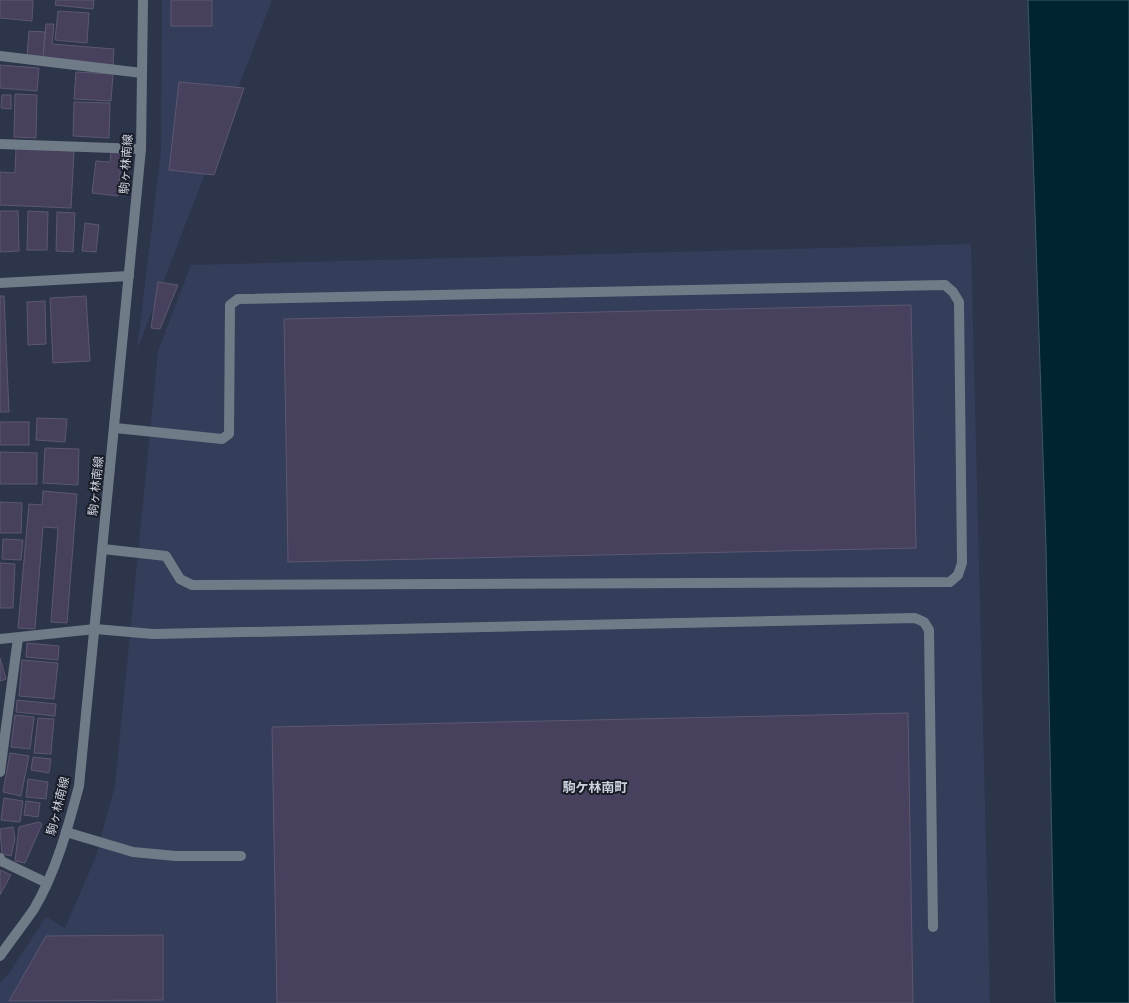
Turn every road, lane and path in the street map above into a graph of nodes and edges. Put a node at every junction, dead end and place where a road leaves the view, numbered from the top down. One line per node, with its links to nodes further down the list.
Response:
1 (143, 0): 3 (street, 駒ヶ林南線)
2 (0, 56): 3 (street)
3 (142, 73): 5 (street, 駒ヶ林南線)
4 (0, 144): 5 (street)
5 (141, 148): 6 (street, 駒ヶ林南線)
6 (130, 276): 7 (street); 8 (street, 駒ヶ林南線)
7 (0, 283)
8 (115, 428): 9 (street, 駒ヶ林南線); 9 (street)
9 (103, 549): 10 (street, 駒ヶ林南線)
10 (95, 629): 11 (street); 15 (street, 駒ヶ林南線); 19 (street)
11 (18, 638): 12 (street); 13 (street)
12 (0, 639)
13 (4, 718): 14 (street)
14 (0, 772)
15 (66, 832): 16 (street); 18 (street, 駒ヶ林南線)
16 (241, 856)
17 (0, 861): 18 (street)
18 (47, 882): 20 (street, 駒ヶ林南線)
19 (933, 927)
20 (0, 956)

